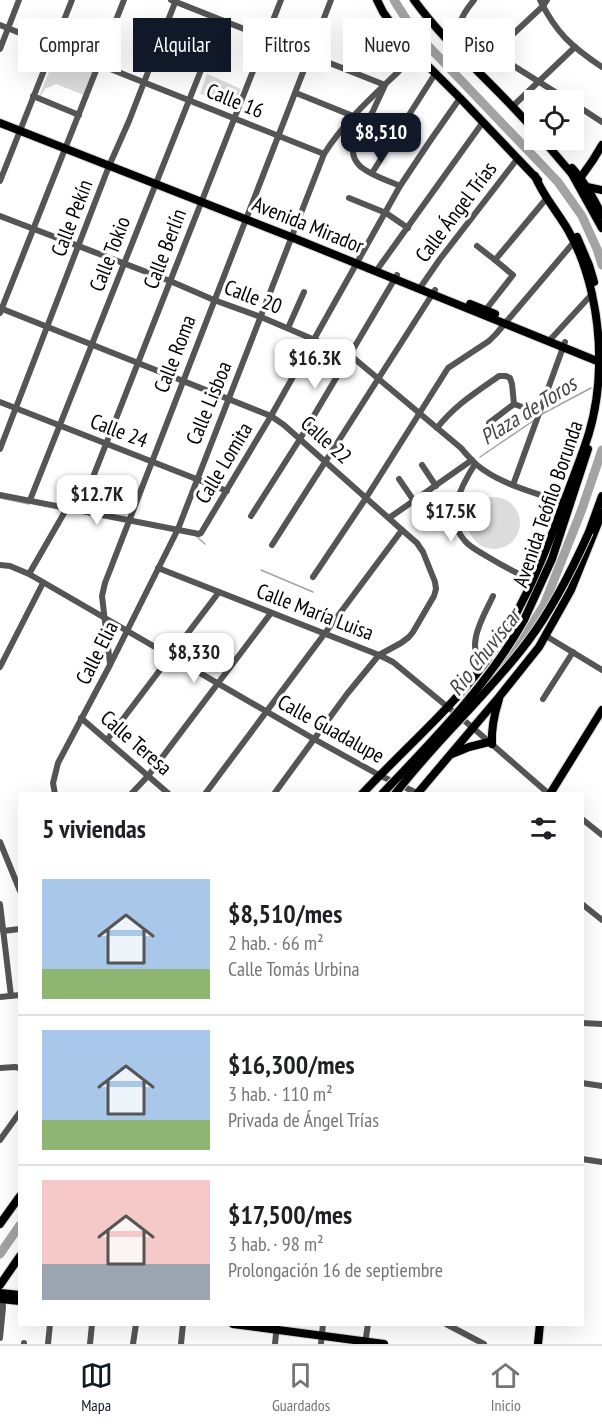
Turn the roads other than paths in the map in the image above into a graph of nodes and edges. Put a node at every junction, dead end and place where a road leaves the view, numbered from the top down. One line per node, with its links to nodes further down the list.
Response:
1 (19, 0): 19 (street)
2 (72, 0): 11 (street)
3 (124, 0): 12 (street)
4 (281, 0): 14 (street, Calle Berlín)
5 (332, 0): 15 (street, Calle Roma)
6 (377, 0): 16 (main road, Avenida Teófilo Borunda)
7 (414, 0): 22 (main road)
8 (474, 0): 17 (street)
9 (174, 1): 13 (street); 38 (street, Calle Pekín)
10 (543, 2): 20 (street); 23 (street)
11 (65, 18)
12 (117, 18)
13 (216, 18)
14 (274, 18)
15 (325, 18)
16 (387, 18)
17 (461, 18)
18 (0, 26): 19 (street, Calle 16)
19 (8, 29): 21 (street, Calle 16); 24 (street)
20 (515, 30)
21 (18, 33)
22 (443, 36)
23 (575, 47): 27 (street); 39 (street)
24 (0, 49)
25 (331, 64): 40 (street)
26 (515, 66): 39 (street)
27 (602, 67)
28 (431, 70): 37 (main road, Avenida Teófilo Borunda)
29 (43, 72): 43 (street)
30 (96, 72): 48 (street)
31 (119, 72): 38 (street, Calle 16)
32 (200, 72): 45 (street, Calle Tokio)
33 (253, 72): 50 (street, Calle Berlín)
34 (305, 72): 42 (street, Calle Roma)
35 (396, 72): 40 (street, Calle Lisboa)
36 (478, 72): 46 (main road)
37 (435, 74): 44 (main road, Avenida Teófilo Borunda); 64 (street)
38 (145, 82): 45 (street, Calle 16); 63 (street, Calle Pekín)
39 (539, 82): 41 (street); 46 (street)
40 (384, 85): 49 (street, Calle Lisboa); 64 (street)
41 (552, 90)
42 (296, 93): 49 (street); 56 (street, Calle Roma)
43 (33, 96): 48 (street); 55 (street)
44 (460, 98): 53 (main road, Avenida Teófilo Borunda); 69 (street, Calle Lomita)
45 (189, 100): 50 (street, Calle 16); 68 (street, Calle Tokio)
46 (513, 106): 51 (main road)
47 (584, 111): 54 (street)
48 (79, 115): 58 (street)
49 (353, 116): 60 (street, Calle Lisboa)
50 (235, 118): 56 (street, Calle 16); 75 (street, Calle Berlín)
51 (524, 118)
52 (0, 121): 55 (main road, Avenida Mirador)
53 (483, 122): 61 (main road, Avenida Teófilo Borunda); 80 (street)
54 (602, 122)
55 (20, 129): 58 (main road, Avenida Mirador); 67 (street)
56 (279, 136): 60 (street, Calle 16); 79 (street, Calle Roma)
57 (602, 145): 66 (main road)
58 (66, 147): 63 (main road, Avenida Mirador); 82 (street)
59 (552, 150): 62 (main road)
60 (324, 154): 83 (street, Calle Lisboa)
61 (518, 158): 65 (main road, Avenida Teófilo Borunda); 87 (street, Calle Ángel Trías)
62 (563, 163): 66 (main road); 81 (main road)
63 (111, 164): 68 (main road, Avenida Mirador); 86 (street, Calle Pekín)
64 (372, 173): 69 (street)
65 (535, 176): 73 (main road, Avenida Teófilo Borunda); 104 (main road, Avenida Teófilo Borunda)
66 (581, 177): 70 (main road)
67 (0, 182)
68 (156, 182): 75 (main road, Avenida Mirador); 91 (street, Calle Tokio)
69 (400, 186): 76 (street, Calle Lomita)
70 (587, 187): 71 (main road); 74 (main road)
71 (602, 190)
72 (349, 198): 76 (street)
73 (546, 199): 84 (main road, Avenida Teófilo Borunda); 88 (street)
74 (598, 199): 77 (main road)
75 (201, 200): 79 (main road, Avenida Mirador); 94 (street, Calle Berlín)
76 (386, 213): 80 (street); 89 (street, Calle Lomita)
77 (602, 215)
78 (0, 216): 82 (street, Calle 20)
79 (246, 218): 83 (main road, Avenida Mirador); 99 (street, Calle Roma)
80 (408, 228): 92 (street)
81 (602, 228)
82 (34, 230): 86 (street, Calle 20); 100 (street)
83 (292, 236): 89 (main road, Avenida Mirador); 102 (street, Calle Lisboa)
84 (574, 242): 98 (main road, Avenida Teófilo Borunda); 103 (street)
85 (477, 246): 88 (street)
86 (78, 247): 91 (street, Calle 20); 105 (street, Calle Pekín)
87 (440, 259): 90 (street); 95 (street, Calle Ángel Trías)
88 (495, 260): 101 (street)
89 (358, 262): 92 (main road, Avenida Mirador); 93 (main road, Avenida Mirador); 109 (street, Calle Lomita)
90 (447, 263)
91 (124, 265): 94 (street, Calle 20); 110 (street, Calle Tokio)
92 (379, 267): 93 (main road, Avenida Mirador)
93 (396, 277): 95 (main road, Avenida Mirador); 97 (main road, Avenida Mirador); 112 (street)
94 (170, 281): 99 (street, Calle 20); 114 (street, Calle Berlín)
95 (422, 285): 97 (main road, Avenida Mirador)
96 (304, 292): 106 (street)
97 (434, 293): 101 (main road, Avenida Mirador); 115 (street, Calle Ángel Trías)
98 (592, 294): 107 (main road, Avenida Teófilo Borunda); 108 (street)
99 (214, 300): 102 (street, Calle 20); 116 (street, Calle Roma)
100 (1, 310): 105 (street, Calle 22)
101 (484, 312): 103 (main road, Avenida Mirador)
102 (261, 317): 106 (street, Calle 20); 118 (street, Calle Lisboa)
103 (507, 321): 108 (main road, Avenida Mirador); 123 (street)
104 (602, 324)
105 (47, 326): 110 (street, Calle 22); 121 (street, Calle Pekín)
106 (288, 328): 109 (street, Calle 20)
107 (600, 337): 113 (main road, Avenida Teófilo Borunda)
108 (551, 339): 111 (main road, Avenida Mirador)
109 (315, 340): 112 (street, Calle 20); 124 (street, Calle Lomita)
110 (92, 344): 114 (street, Calle 22); 125 (street, Calle Tokio)
111 (564, 344): 113 (main road, Avenida Mirador); 122 (street)
112 (350, 355): 115 (street, Calle 20); 128 (street)
113 (600, 359): 145 (main road, Avenida Teófilo Borunda)
114 (137, 363): 116 (street, Calle 22); 129 (street, Calle Berlín)
115 (379, 380): 123 (street, Calle 20); 132 (street, Calle Ángel Trías)
116 (182, 381): 118 (street, Calle 22); 131 (street, Calle Roma)
117 (602, 390): 155 (main road, Avenida Teófilo Borunda)
118 (229, 399): 124 (street, Calle 22); 135 (street, Calle Lisboa)
119 (0, 402): 121 (street, Calle 24)
120 (514, 404): 122 (street); 126 (street); 127 (street)
121 (15, 408): 125 (street, Calle 24); 130 (street, Calle Pekín)
122 (539, 413): 137 (street)
123 (419, 414): 126 (street, Calle 20); 142 (street)
124 (271, 416): 128 (street, Calle 22); 139 (street, Calle Lomita)
125 (60, 426): 129 (street, Calle 24); 143 (street, Calle Tokio)
126 (437, 428): 133 (street, Calle 20)
127 (493, 434)
128 (300, 440): 132 (street, Calle 22); 149 (street)
129 (105, 443): 131 (street, Calle 24); 147 (street, Calle Berlín)
130 (0, 449)
131 (151, 461): 135 (street, Calle 24); 151 (street, Calle Roma)
132 (326, 462): 142 (street, Calle 22); 156 (street, Calle Ángel Trías)
133 (474, 462): 137 (street, Calle 20); 138 (street); 161 (street)
134 (422, 465): 138 (street)
135 (196, 478): 139 (street, Calle 24); 153 (street, Calle Lisboa)
136 (399, 479): 144 (street)
137 (513, 485): 145 (street, Calle 20)
138 (436, 486): 144 (street)
139 (227, 490): 153 (street, Calle Lomita)
140 (0, 495): 143 (street)
141 (602, 496): 202 (main road, bridge)
142 (366, 498): 150 (street, Calle 22); 160 (street)
143 (30, 500): 146 (street)
144 (414, 501): 150 (street)
145 (563, 503): 161 (main road, Avenida Teófilo Borunda)
146 (67, 508): 147 (street); 159 (street)
147 (80, 510): 151 (street)
148 (602, 513): 152 (main road)
149 (251, 516)
150 (389, 518): 154 (street, Calle 22)
151 (129, 520): 153 (street); 166 (street, Calle Roma)
152 (600, 523): 169 (main road)
153 (178, 528): 158 (street, Calle Elia)
154 (402, 530): 168 (street); 174 (street, Calle 22)
155 (560, 534): 172 (main road); 201 (main road, Avenida Teófilo Borunda, bridge)
156 (272, 545)
157 (0, 565): 159 (street, Calle Guadalupe)
158 (158, 568): 163 (street, Calle María Luisa); 167 (street, Calle Elia)
159 (29, 574): 162 (street, Calle Guadalupe)
160 (314, 577)
161 (534, 580): 172 (main road, Avenida Teófilo Borunda)
162 (43, 583): 166 (street, Calle Guadalupe); 170 (street)
163 (219, 592): 165 (street, Calle María Luisa); 175 (street)
164 (493, 596): 177 (street)
165 (272, 613): 168 (street, Calle María Luisa); 180 (street)
166 (104, 618): 167 (street, Calle Guadalupe); 176 (street, Calle Roma)
167 (126, 631): 175 (street, Calle Guadalupe); 176 (street, Calle Elia)
168 (324, 634): 174 (street, Calle María Luisa); 185 (street)
169 (546, 636): 173 (street); 181 (main road)
170 (8, 651): 171 (street); 178 (street)
171 (0, 652)
172 (492, 652): 177 (main road, Avenida Teófilo Borunda)
173 (573, 652): 179 (street); 182 (street)
174 (379, 655): 183 (street, Calle María Luisa); 189 (street)
175 (170, 657): 180 (street, Calle Guadalupe); 190 (street)
176 (110, 665): 186 (street, Calle Elia)
177 (482, 666): 183 (main road, Avenida Teófilo Borunda)
178 (0, 668)
179 (602, 670)
180 (218, 684): 185 (street, Calle Guadalupe); 194 (street)
181 (499, 697): 188 (main road); 191 (main road)
182 (543, 699)
183 (448, 706): 188 (street, Calle María Luisa, bridge); 193 (main road, Avenida Teófilo Borunda)
184 (602, 710): 187 (main road)
185 (266, 712): 189 (street, Calle Guadalupe); 198 (street)
186 (81, 718): 190 (street, Calle Teresa); 195 (street, Calle Elia)
187 (599, 721): 206 (main road)
188 (472, 727): 191 (street, Calle María Luisa); 192 (main road)
189 (314, 739): 193 (street, Calle Guadalupe); 199 (street)
190 (108, 740): 194 (street, Calle Teresa)
191 (491, 743): 192 (main road); 205 (street, Calle María Luisa)
192 (448, 757): 204 (main road)
193 (380, 775): 200 (main road, Avenida Teófilo Borunda); 203 (street, Calle Guadalupe, bridge)
194 (148, 776): 196 (street); 197 (street, Calle Teresa)
195 (55, 792)
196 (133, 792)
197 (168, 792)
198 (206, 792)
199 (275, 792)
200 (364, 792)
201 (384, 792)
202 (397, 792)
203 (415, 792)
204 (418, 792)
205 (548, 792)
206 (551, 792)
207 (584, 821): 208 (street)
208 (602, 835)
209 (0, 842): 210 (street)
210 (10, 866): 211 (street); 212 (street)
211 (0, 868)
212 (18, 886)
213 (0, 904): 217 (street)
214 (584, 906): 215 (street)
215 (602, 920)
216 (18, 929): 217 (street)
217 (3, 931): 219 (street)
218 (18, 995): 219 (street)
219 (11, 996): 220 (street)
220 (0, 997)
221 (584, 1023): 222 (street)
222 (602, 1024)
223 (18, 1067): 224 (street)
224 (0, 1068)
225 (584, 1083): 226 (street)
226 (602, 1086)
227 (18, 1115): 228 (street)
228 (0, 1139)
229 (584, 1159): 230 (street)
230 (602, 1162)
231 (18, 1199): 232 (main road)
232 (0, 1224)
233 (16, 1264): 234 (main road)
234 (0, 1285)
235 (18, 1295): 236 (main road)
236 (1, 1297): 237 (main road); 246 (street)
237 (18, 1301)
238 (50, 1326): 249 (street)
239 (92, 1326): 250 (street)
240 (136, 1326): 251 (street)
241 (183, 1326): 252 (street)
242 (368, 1326): 248 (street)
243 (450, 1326): 255 (street)
244 (540, 1326): 256 (main road)
245 (277, 1327): 247 (main road); 253 (street)
246 (0, 1338)
247 (321, 1340): 248 (main road)
248 (365, 1343): 254 (main road)
249 (48, 1344)
250 (90, 1344)
251 (133, 1344)
252 (181, 1344)
253 (275, 1344)
254 (384, 1344)
255 (484, 1344)
256 (538, 1344)

